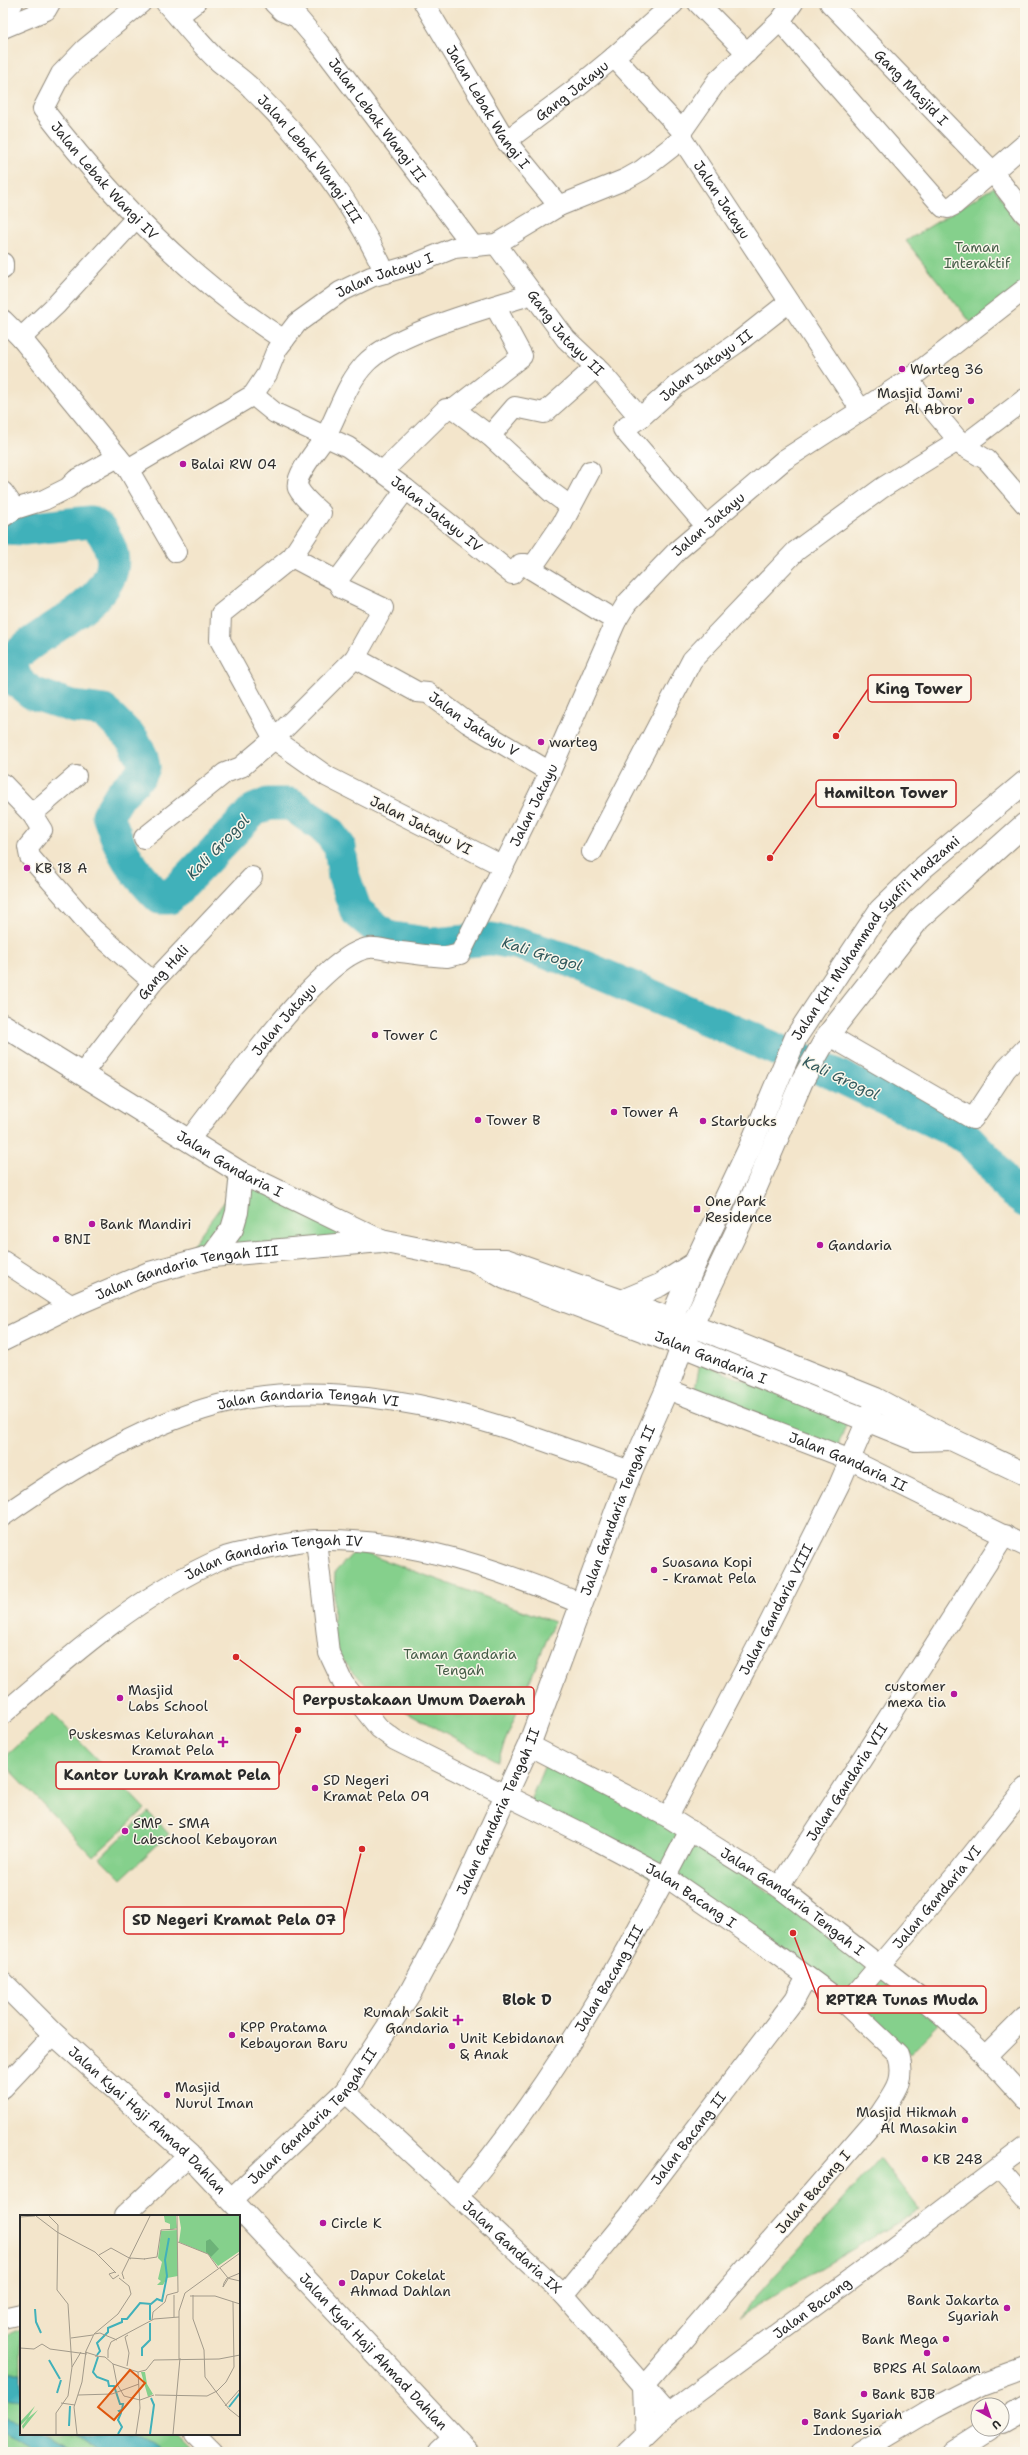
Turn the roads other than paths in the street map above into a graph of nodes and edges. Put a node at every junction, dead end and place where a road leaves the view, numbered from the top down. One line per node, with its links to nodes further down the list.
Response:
1 (12, 3): 12 (street)
2 (50, 3): 14 (street)
3 (141, 3): 23 (street, Jalan Lebak Wangi IV)
4 (195, 3): 11 (street)
5 (274, 3): 25 (street, Jalan Lebak Wangi II)
6 (424, 3): 18 (street, Jalan Lebak Wangi I)
7 (674, 3): 16 (street)
8 (698, 3): 15 (street)
9 (793, 3): 13 (street)
10 (830, 3): 20 (street, Gang Masjid I)
11 (172, 10): 28 (street, Jalan Lebak Wangi III)
12 (3, 17)
13 (780, 21): 15 (street); 20 (street)
14 (3, 28)
15 (747, 53): 17 (street)
16 (614, 57): 17 (street, Gang Jatayu); 18 (street, Gang Jatayu)
17 (682, 135): 21 (street, Jalan Jatayu I); 31 (street, Jalan Jatayu)
18 (506, 140): 21 (street, Jalan Lebak Wangi I)
19 (1025, 144): 20 (street)
20 (992, 171): 22 (street, Gang Masjid I)
21 (559, 206): 24 (street, Jalan Jatayu I)
22 (1025, 214)
23 (136, 218): 34 (street); 35 (street, Jalan Lebak Wangi IV)
24 (496, 244): 25 (street, Jalan Jatayu I); 30 (street, Gang Jatayu II)
25 (473, 246): 28 (street, Jalan Jatayu I)
26 (3, 263): 27 (street)
27 (3, 269)
28 (385, 273): 35 (street, Jalan Jatayu I)
29 (1025, 289): 37 (street)
30 (532, 294): 32 (street); 36 (street, Gang Jatayu II)
31 (789, 302): 41 (street, Jalan Jatayu); 42 (street, Jalan Jatayu II)
32 (495, 306): 40 (street); 44 (street)
33 (3, 320): 34 (street)
34 (21, 338): 46 (street)
35 (284, 340): 38 (street, Jalan Jatayu I)
36 (596, 367): 42 (street, Gang Jatayu II); 43 (street)
37 (908, 380): 41 (street, Jalan Jatayu); 45 (street)
38 (253, 395): 44 (street, Jalan Jatayu IV); 46 (street, Jalan Jatayu I)
39 (1025, 399): 45 (street)
40 (454, 409): 43 (street); 48 (street)
41 (861, 410): 54 (street, Jalan Jatayu)
42 (640, 418): 54 (street, Jalan Jatayu II)
43 (490, 436): 52 (street)
44 (325, 437): 48 (street, Jalan Jatayu IV); 56 (street)
45 (961, 443): 51 (street); 69 (street)
46 (123, 463): 53 (street, Jalan Jatayu I); 55 (street)
47 (590, 471): 52 (street)
48 (382, 472): 49 (street, Jalan Jatayu IV)
49 (406, 489): 57 (street, Jalan Jatayu IV); 58 (street)
50 (3, 492): 53 (street)
51 (1025, 504)
52 (570, 506): 57 (street)
53 (9, 513)
54 (707, 527): 59 (street, Jalan Jatayu)
55 (176, 552)
56 (292, 557): 58 (street); 61 (street)
57 (531, 569): 59 (street)
58 (338, 581): 60 (street)
59 (616, 621): 62 (street, Jalan Jatayu)
60 (355, 658): 61 (street); 62 (street, Jalan Jatayu V)
61 (274, 739): 68 (street); 70 (street, Jalan Jatayu VI)
62 (550, 772): 70 (street, Jalan Jatayu)
63 (76, 776): 66 (street)
64 (3, 784): 66 (street)
65 (1022, 790): 83 (main road, Jalan KH. Muhammad Syafi'i Hadzami)
66 (32, 814): 72 (street)
67 (1025, 824): 74 (main road, Jalan KH. Muhammad Syafi'i Hadzami)
68 (144, 838)
69 (592, 852)
70 (504, 866): 77 (street, Jalan Jatayu)
71 (252, 878): 72 (street, Gang Hali)
72 (153, 982): 76 (street, Gang Hali)
73 (3, 1025): 76 (main road, Jalan Gandaria I)
74 (828, 1035): 75 (street); 84 (main road, Jalan KH. Muhammad Syafi'i Hadzami)
75 (1025, 1049)
76 (82, 1074): 77 (main road, Jalan Gandaria I)
77 (188, 1141): 78 (main road, Jalan Gandaria I)
78 (242, 1173): 79 (main road, Jalan Gandaria I); 80 (main road)
79 (381, 1241): 80 (main road, Jalan Gandaria Tengah III); 81 (main road, Jalan Gandaria I)
80 (212, 1256): 86 (main road, Jalan Gandaria Tengah III)
81 (474, 1260): 85 (main road, Jalan Gandaria I); 88 (main road, Jalan Gandaria I)
82 (3, 1261): 86 (street)
83 (695, 1263): 85 (main road); 88 (main road, Jalan KH. Muhammad Syafi'i Hadzami)
84 (708, 1290): 87 (main road, Jalan KH. Muhammad Syafi'i Hadzami); 89 (main road)
85 (622, 1301): 88 (main road, Jalan Gandaria I)
86 (72, 1306): 90 (main road, Jalan Gandaria Tengah III)
87 (691, 1326): 88 (main road, Jalan Gandaria I); 89 (main road, Jalan Gandaria I)
88 (672, 1334): 91 (main road, Jalan Gandaria Tengah II); 93 (main road, Jalan Gandaria I)
89 (719, 1336): 92 (main road, Jalan Gandaria I)
90 (3, 1340)
91 (667, 1388): 95 (street, Jalan Gandaria II); 96 (main road, Jalan Gandaria Tengah II)
92 (876, 1399): 93 (street, Jalan Gandaria VIII); 94 (main road, Jalan Gandaria I)
93 (868, 1421): 94 (main road, Jalan Gandaria I); 95 (street, Jalan Gandaria VIII)
94 (951, 1439): 97 (main road, Jalan Gandaria I)
95 (851, 1460): 99 (street, Jalan Gandaria II); 107 (street, Jalan Gandaria VIII)
96 (631, 1471): 98 (street, Jalan Gandaria Tengah VI); 102 (main road, Jalan Gandaria Tengah II)
97 (1025, 1474)
98 (3, 1516)
99 (1005, 1534): 101 (street, Jalan Gandaria II); 110 (street, Jalan Gandaria VII)
100 (316, 1540): 102 (street, Jalan Gandaria Tengah IV); 103 (street, Jalan Gandaria Tengah IV); 106 (street, Jalan Bacang I)
101 (1025, 1546)
102 (582, 1604): 104 (main road, Jalan Gandaria Tengah II)
103 (3, 1714)
104 (529, 1745): 106 (main road, Jalan Gandaria Tengah II); 107 (street, Jalan Gandaria Tengah I)
105 (1025, 1788): 111 (street, Jalan Gandaria VI)
106 (505, 1794): 109 (street, Jalan Bacang I); 119 (main road, Jalan Gandaria Tengah II)
107 (668, 1816): 108 (street, Jalan Gandaria Tengah I)
108 (690, 1830): 109 (street, Jalan Bacang III); 110 (street, Jalan Gandaria Tengah I)
109 (666, 1877): 112 (street, Jalan Bacang I); 124 (street, Jalan Bacang III)
110 (779, 1886): 111 (street, Jalan Gandaria Tengah I)
111 (879, 1963): 114 (street, Jalan Gandaria VI); 117 (street, Jalan Gandaria Tengah I)
112 (807, 1977): 114 (street, Jalan Bacang I); 128 (street, Jalan Bacang II)
113 (3, 1983): 116 (main road, Jalan Kyai Haji Ahmad Dahlan)
114 (846, 2005): 132 (street, Jalan Bacang I)
115 (1025, 2016): 117 (street)
116 (54, 2034): 118 (street); 122 (main road, Jalan Kyai Haji Ahmad Dahlan)
117 (986, 2056): 120 (street, Jalan Gandaria Tengah I)
118 (3, 2088)
119 (345, 2092): 124 (street, Jalan Gandaria IX); 126 (main road, Jalan Gandaria Tengah II)
120 (1025, 2099)
121 (1025, 2147): 123 (street, Jalan Bacang)
122 (189, 2155): 126 (main road, Jalan Kyai Haji Ahmad Dahlan); 127 (street)
123 (999, 2168): 125 (street); 134 (street, Jalan Bacang)
124 (458, 2197): 128 (street, Jalan Gandaria IX)
125 (1025, 2197)
126 (232, 2199): 139 (main road, Jalan Kyai Haji Ahmad Dahlan)
127 (125, 2215)
128 (564, 2295): 132 (street, Jalan Gandaria IX)
129 (20, 2314): 130 (street)
130 (3, 2318)
131 (1025, 2368): 143 (main road)
132 (643, 2387): 134 (street, Jalan Gandaria IX); 137 (street)
133 (1025, 2408): 135 (main road)
134 (668, 2414): 137 (street, Jalan Bacang)
135 (1010, 2416)
136 (196, 2435): 140 (street)
137 (645, 2436): 142 (street, Jalan Bacang)
138 (976, 2437): 144 (main road)
139 (461, 2444): 141 (street)
140 (213, 2452)
141 (438, 2452)
142 (628, 2452)
143 (860, 2452)
144 (953, 2452)

